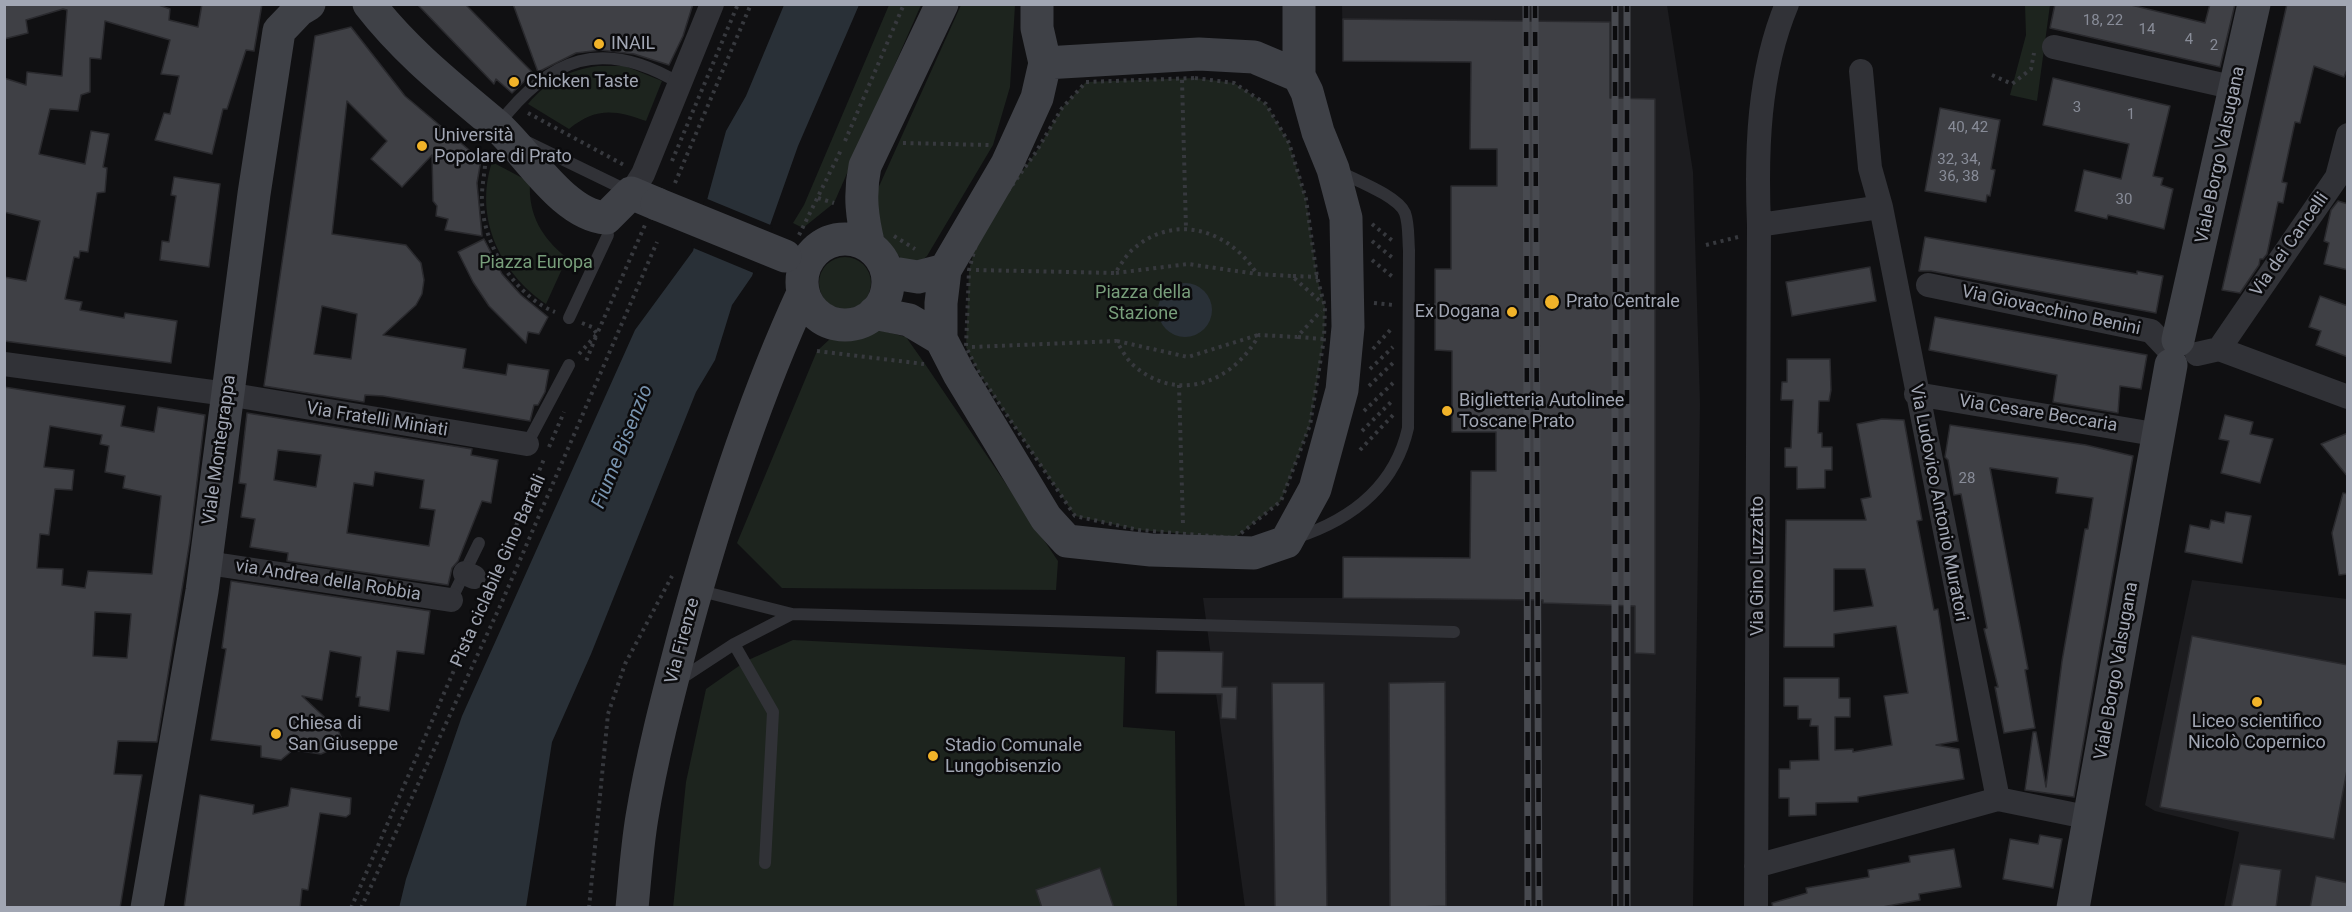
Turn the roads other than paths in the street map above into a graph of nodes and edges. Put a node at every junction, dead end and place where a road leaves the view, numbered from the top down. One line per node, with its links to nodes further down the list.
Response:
1 (309, 4): 36 (street, Viale Montegrappa)
2 (712, 4): 13 (street)
3 (942, 4): 24 (street)
4 (1037, 4): 10 (street)
5 (1299, 4): 12 (street)
6 (1787, 4): 21 (street, Via Gino Luzzatto)
7 (2254, 4): 14 (street, Viale Borgo Valsugana)
8 (382, 10): 16 (street)
9 (2054, 47): 14 (street)
10 (1045, 63): 12 (street); 26 (street)
11 (1861, 71): 20 (street, Via Ludovico Antonio Muratori)
12 (1299, 76): 17 (street)
13 (679, 82): 16 (lane); 19 (street)
14 (2236, 88): 32 (street, Viale Borgo Valsugana)
15 (2348, 135): 18 (street, Via dei Cancelli)
16 (487, 136): 19 (lane); 22 (street)
17 (1333, 169): 41 (street); 41 (lane)
18 (2342, 178): 32 (street, Via dei Cancelli)
19 (652, 201): 22 (street); 23 (street, bridge)
20 (1881, 207): 21 (street); 37 (street, Via Ludovico Antonio Muratori)
21 (1759, 225): 53 (street, Via Gino Luzzatto)
22 (607, 227): 23 (street); 29 (lane)
23 (711, 227): 25 (street, bridge)
24 (882, 251): 25 (street); 26 (street); 28 (street)
25 (800, 263): 30 (street); 35 (street, Via Firenze)
26 (957, 270): 31 (street)
27 (1928, 285): 32 (street, Via Giovacchino Benini)
28 (874, 313): 30 (street); 31 (street)
29 (569, 318)
30 (825, 320): 35 (street, Via Firenze)
31 (944, 350): 41 (street)
32 (2187, 352): 38 (street); 39 (street, Viale Borgo Valsugana)
33 (4, 364): 36 (street, Via Fratelli Miniati)
34 (569, 365): 40 (lane)
35 (765, 383): 44 (street, Via Firenze)
36 (227, 394): 40 (street, Via Fratelli Miniati); 43 (street, Viale Montegrappa)
37 (1916, 394): 39 (street, Via Cesare Beccaria); 50 (street, Via Ludovico Antonio Muratori)
38 (2348, 396)
39 (2160, 435): 51 (street, Viale Borgo Valsugana)
40 (527, 444)
41 (1286, 542)
42 (479, 543): 45 (lane)
43 (205, 560): 45 (street, via Andrea della Robbia); 54 (street, Viale Montegrappa)
44 (696, 590): 46 (lane); 49 (street, Via Firenze)
45 (451, 600)
46 (792, 614): 47 (lane); 48 (lane)
47 (1454, 632)
48 (734, 644): 49 (lane); 52 (lane)
49 (670, 686): 55 (street, Via Firenze)
50 (1998, 799): 51 (street); 53 (street)
51 (2091, 818): 57 (street, Viale Borgo Valsugana)
52 (765, 863)
53 (1756, 866): 56 (street, Via Gino Luzzatto)
54 (147, 908)
55 (632, 908)
56 (1756, 908)
57 (2073, 908)

